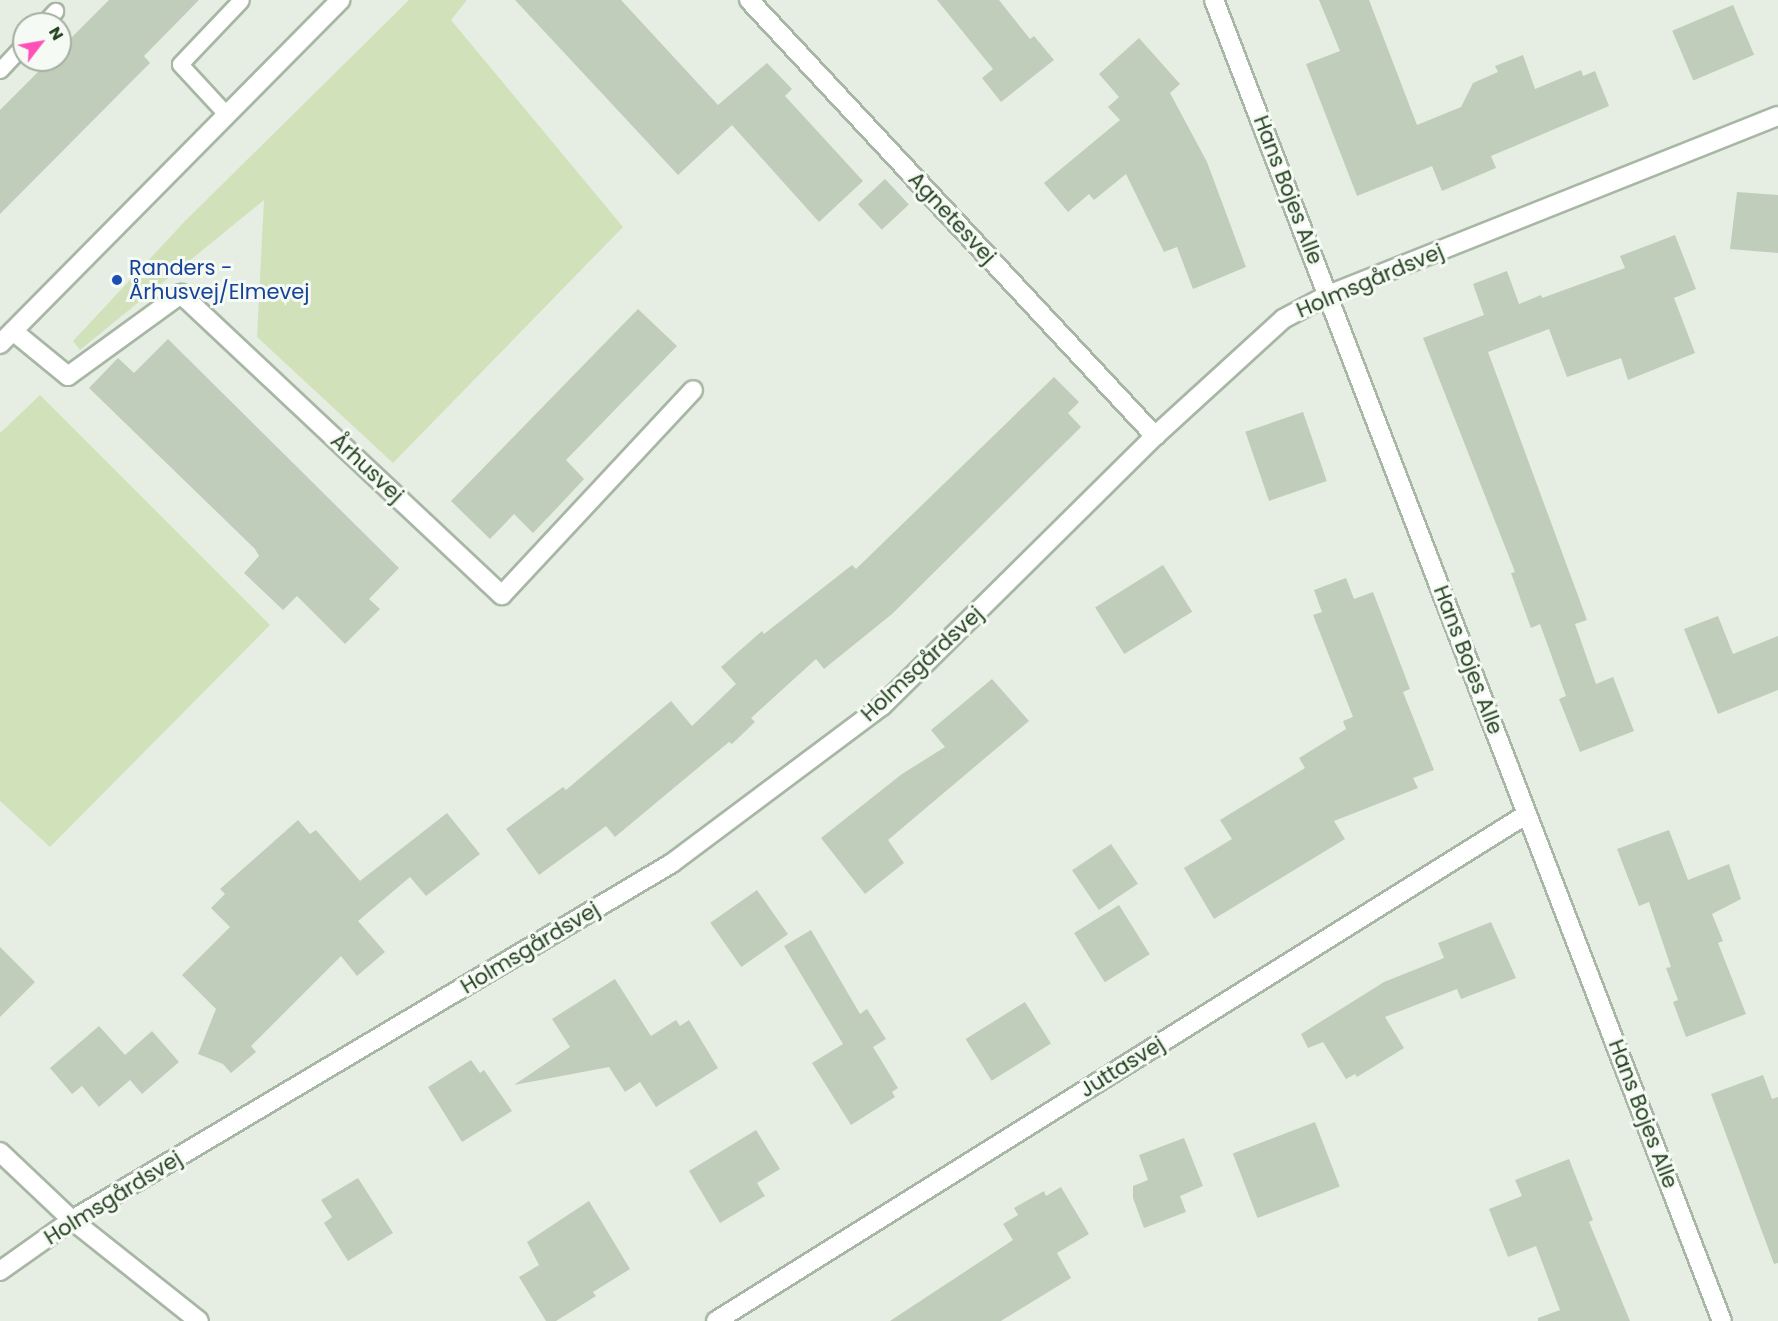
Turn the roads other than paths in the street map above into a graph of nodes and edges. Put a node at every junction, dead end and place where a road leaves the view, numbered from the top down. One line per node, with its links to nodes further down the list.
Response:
1 (241, 0): 7 (lane)
2 (341, 0): 7 (street)
3 (749, 0): 13 (street, Agnetesvej)
4 (1214, 0): 9 (street, Hans Bojes Alle)
5 (12, 56): 6 (lane)
6 (0, 69)
7 (227, 115): 10 (street)
8 (1778, 116): 9 (street, Holmsgårdsvej)
9 (1328, 295): 13 (street, Holmsgårdsvej); 14 (street, Hans Bojes Alle)
10 (13, 331): 11 (street); 12 (street, Århusvej)
11 (0, 344)
12 (693, 390)
13 (1155, 436): 16 (street, Holmsgårdsvej)
14 (1527, 814): 19 (street, Juttasvej); 20 (street, Hans Bojes Alle)
15 (0, 1152): 16 (street)
16 (72, 1220): 17 (street, Holmsgårdsvej); 18 (street)
17 (0, 1271)
18 (199, 1321)
19 (716, 1321)
20 (1722, 1321)

